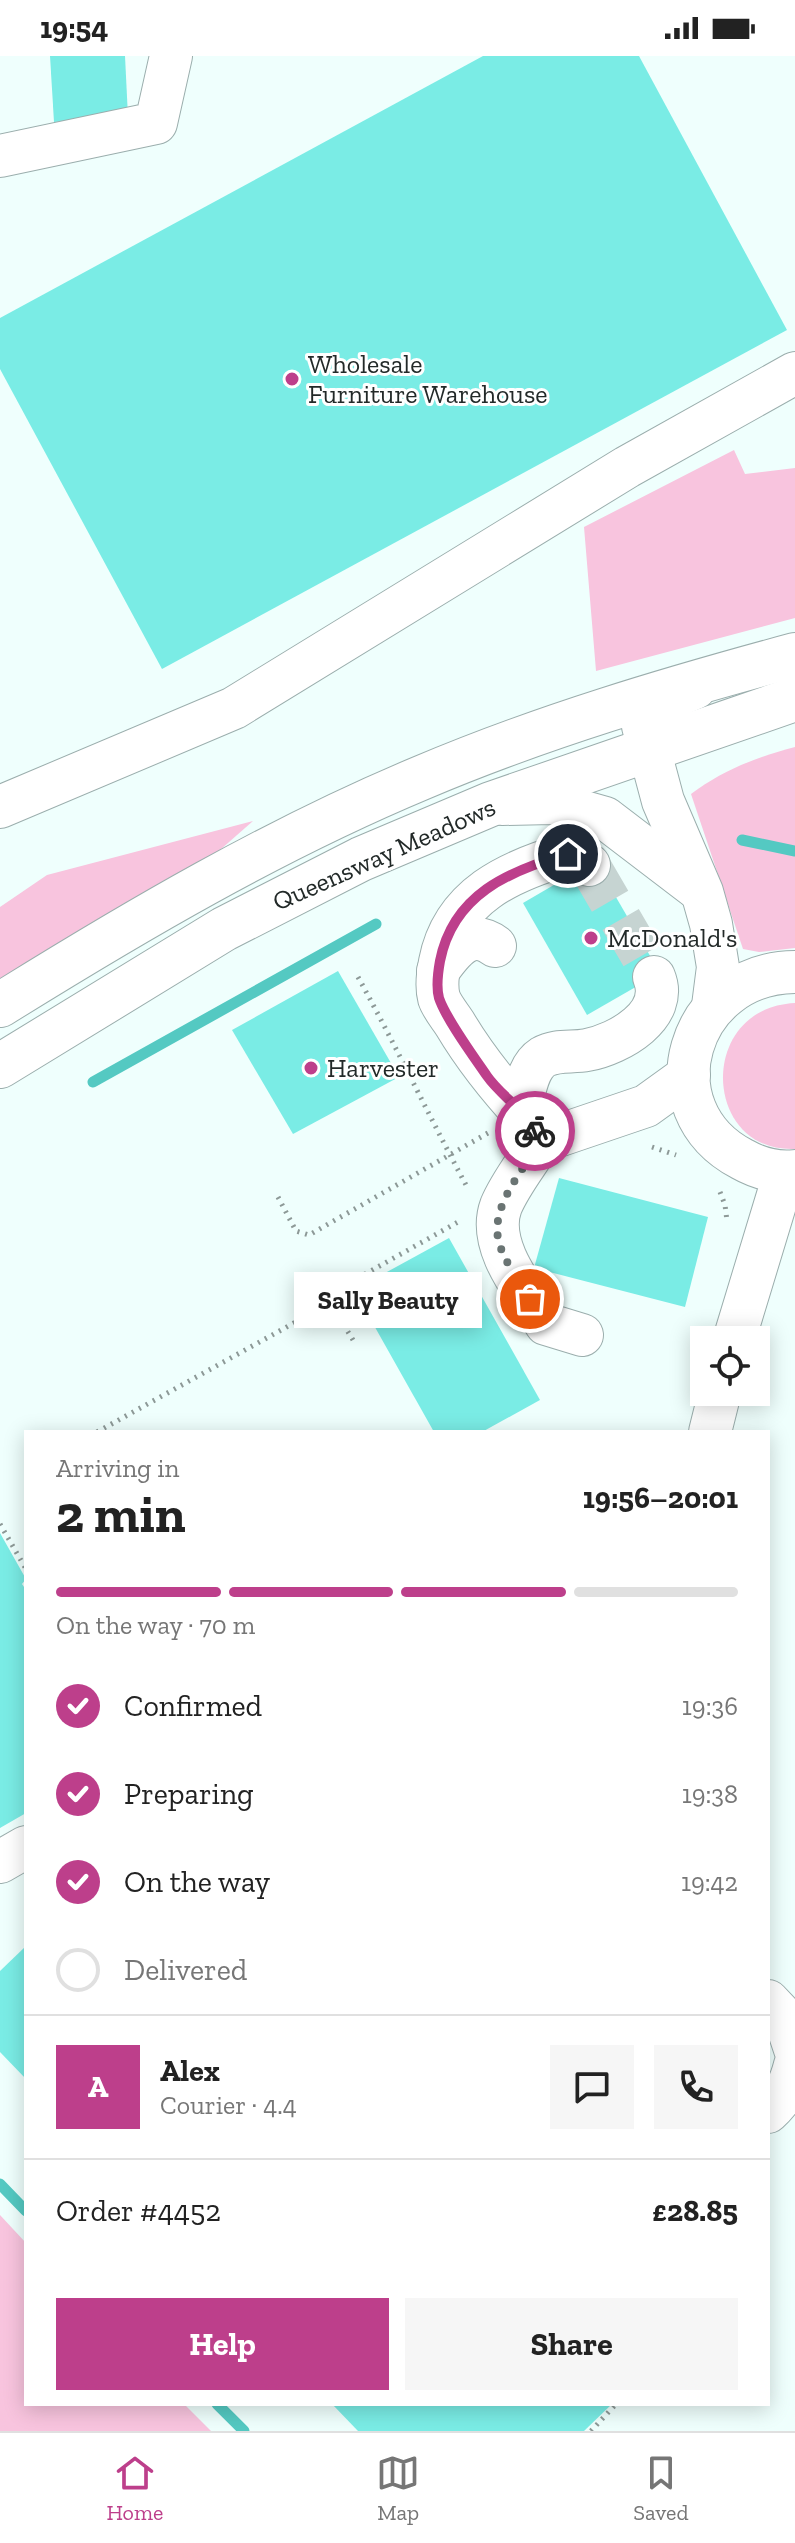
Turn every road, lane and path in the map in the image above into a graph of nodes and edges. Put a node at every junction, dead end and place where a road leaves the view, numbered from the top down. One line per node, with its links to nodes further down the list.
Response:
1 (171, 56): 2 (street)
2 (0, 156)
3 (795, 373): 9 (street)
4 (795, 655): 5 (main road, Queensway Meadows)
5 (733, 672): 7 (street); 17 (main road, Queensway Meadows)
6 (795, 699): 7 (main road, Queensway Meadows)
7 (648, 748): 8 (main road, Queensway Meadows); 11 (street)
8 (491, 804): 11 (street); 19 (main road, Queensway Meadows)
9 (0, 807)
10 (589, 865): 13 (street)
11 (702, 892): 18 (street)
12 (495, 946): 13 (street)
13 (438, 972): 22 (street)
14 (795, 972): 18 (street)
15 (358, 977): 23 (path)
16 (654, 977): 22 (street)
17 (0, 1005)
18 (713, 1006): 20 (street)
19 (0, 1066)
20 (689, 1075): 21 (street); 25 (street)
21 (646, 1106): 22 (street); 24 (path)
22 (535, 1131): 23 (path); 28 (street)
23 (450, 1155): 27 (path); 28 (path)
24 (688, 1162)
25 (790, 1172): 29 (street)
26 (717, 1186): 29 (path)
27 (278, 1197)
28 (488, 1210): 30 (path); 32 (street)
29 (758, 1253): 31 (street)
30 (330, 1303): 33 (path); 35 (path)
31 (738, 1326)
32 (582, 1335)
33 (353, 1340)
34 (716, 1406): 36 (street)
35 (101, 1430)
36 (710, 1430)
37 (0, 1524): 38 (path)
38 (24, 1566)
39 (24, 1848): 40 (street)
40 (0, 1862)
41 (614, 2406): 42 (path)
42 (591, 2431)

